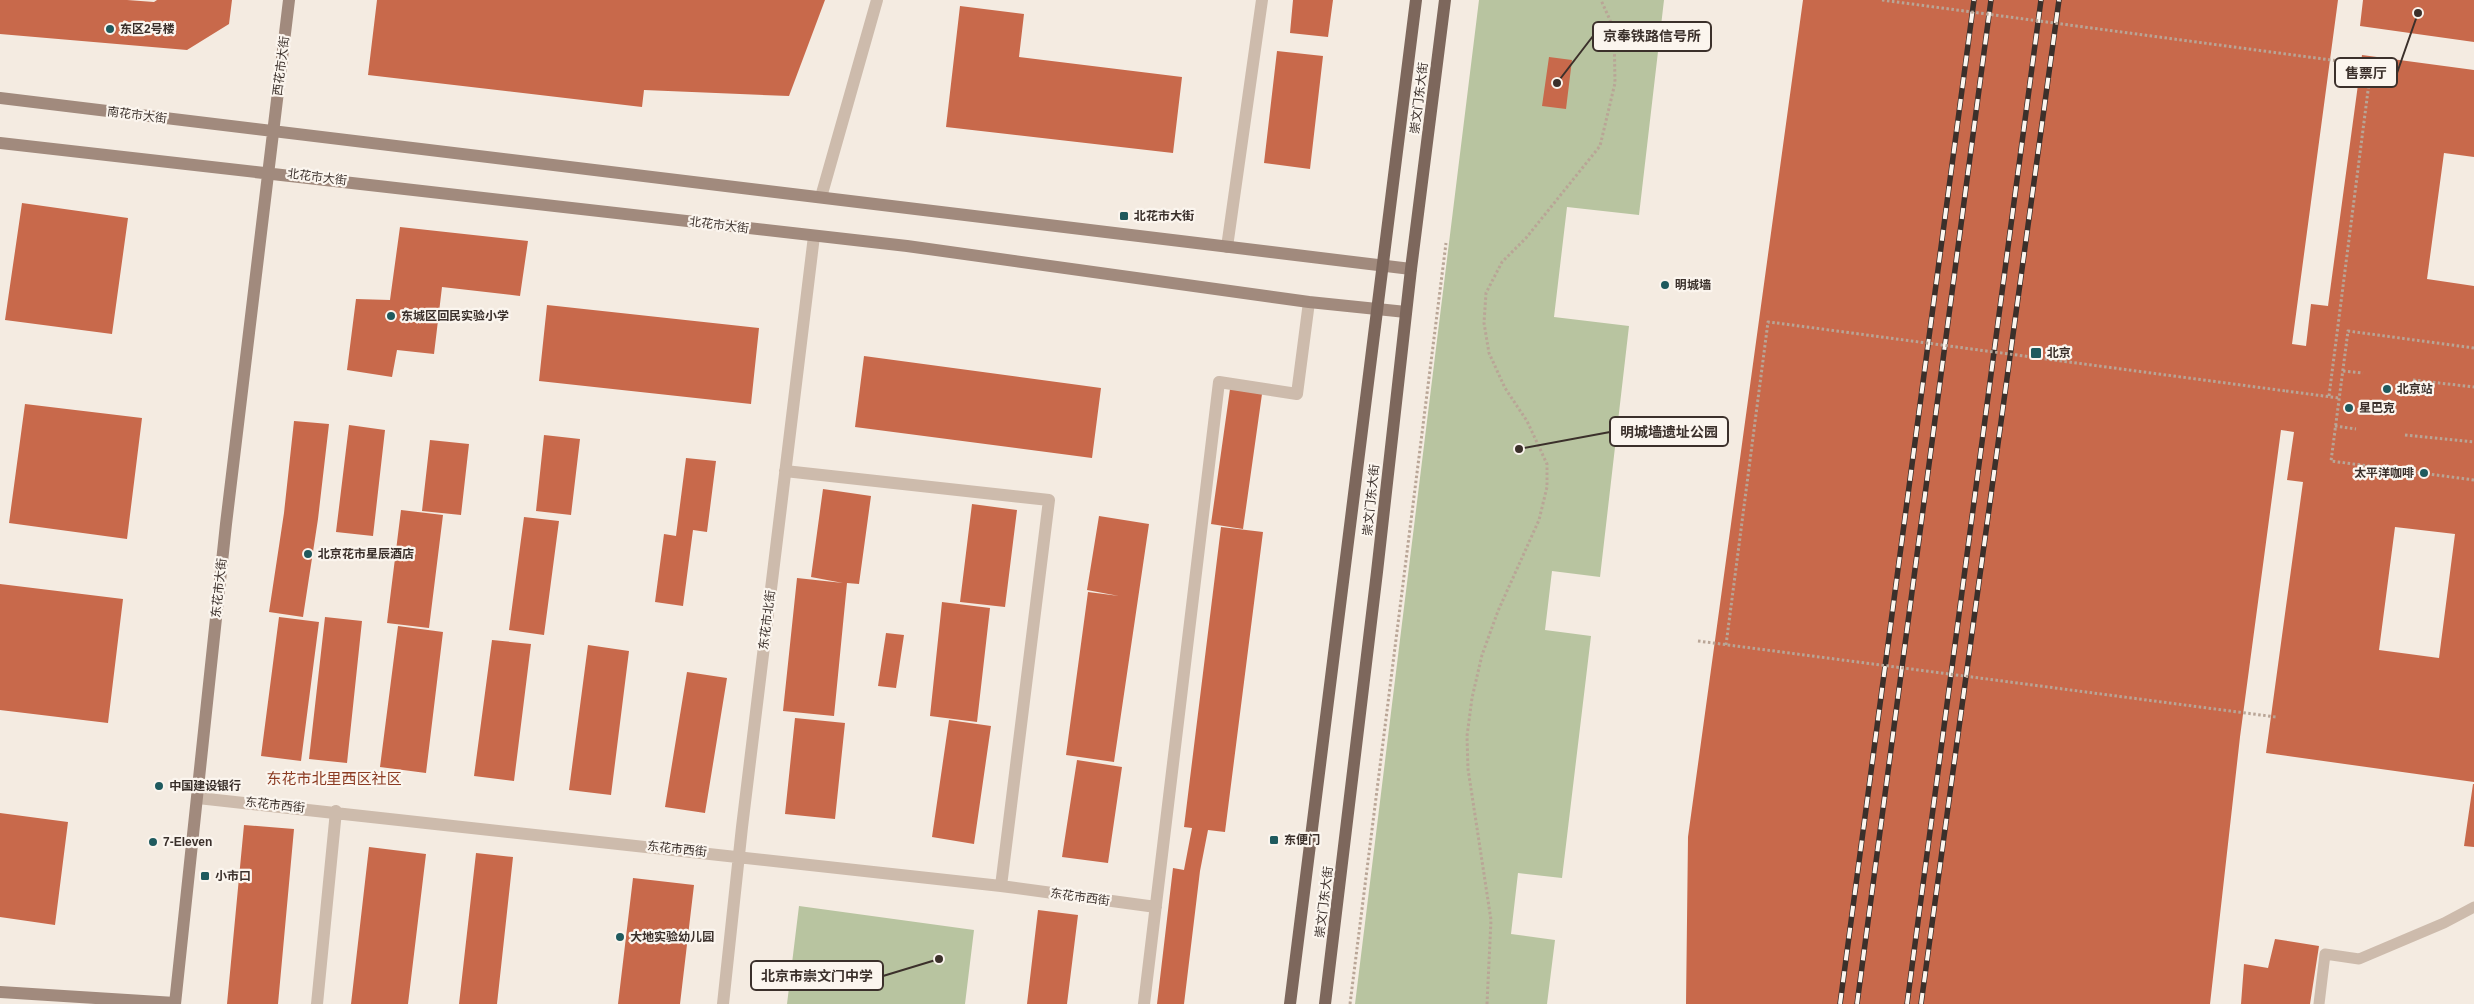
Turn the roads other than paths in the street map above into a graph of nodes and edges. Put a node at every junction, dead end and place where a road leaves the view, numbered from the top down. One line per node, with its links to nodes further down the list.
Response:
1 (289, 0): 7 (main road, 西花市大街)
2 (877, 0): 10 (street)
3 (1262, 0): 12 (street)
4 (1416, 0): 13 (main road, 崇文门东大街)
5 (1445, 0): 14 (main road, 崇文门东大街)
6 (0, 98): 7 (main road, 南花市大街)
7 (274, 132): 9 (main road, 西花市大街); 10 (main road)
8 (0, 143): 9 (main road)
9 (268, 172): 11 (main road, 北花市大街); 19 (main road, 东花市大街)
10 (821, 197): 12 (main road)
11 (814, 236): 15 (main road, 北花市大街); 18 (street, 东花市北街)
12 (1227, 247): 13 (main road)
13 (1383, 265): 14 (main road); 16 (main road, 崇文门东大街)
14 (1411, 269): 17 (main road, 崇文门东大街)
15 (1309, 302): 16 (main road, 北花市大街); 24 (street)
16 (1378, 309): 17 (main road, 北花市大街); 30 (main road, 崇文门东大街)
17 (1406, 312): 31 (main road, 崇文门东大街)
18 (786, 471): 21 (street, 东花市北街); 22 (street)
19 (198, 798): 20 (street, 东花市西街); 26 (main road, 东花市大街)
20 (336, 811): 21 (street, 东花市西街); 27 (street)
21 (739, 856): 22 (street, 东花市西街); 28 (street, 东花市北街)
22 (1001, 886): 24 (street, 东花市西街)
23 (2474, 906): 32 (lane)
24 (1156, 907): 29 (street)
25 (0, 992): 26 (main road)
26 (175, 1004)
27 (317, 1004)
28 (723, 1004)
29 (1144, 1004)
30 (1290, 1004)
31 (1325, 1004)
32 (2319, 1004)

